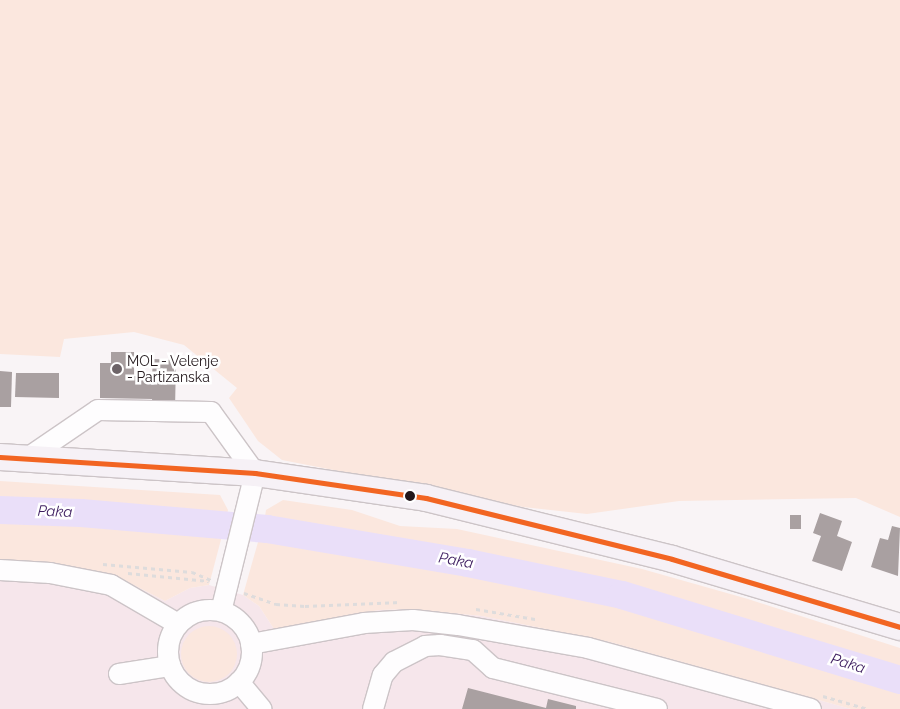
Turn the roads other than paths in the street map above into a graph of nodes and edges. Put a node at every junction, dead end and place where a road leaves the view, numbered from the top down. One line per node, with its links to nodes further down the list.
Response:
1 (0, 457): 2 (main road)
2 (29, 457): 3 (main road); 3 (street)
3 (255, 473): 5 (street); 7 (main road)
4 (0, 570): 6 (street)
5 (221, 611): 6 (street); 8 (street)
6 (178, 624): 9 (street)
7 (900, 627)
8 (251, 644): 11 (street); 16 (street)
9 (170, 666): 10 (street); 12 (street)
10 (119, 674)
11 (239, 682): 12 (street); 13 (street)
12 (196, 701)
13 (262, 709)
14 (373, 709): 15 (street)
15 (657, 709)
16 (811, 709)

